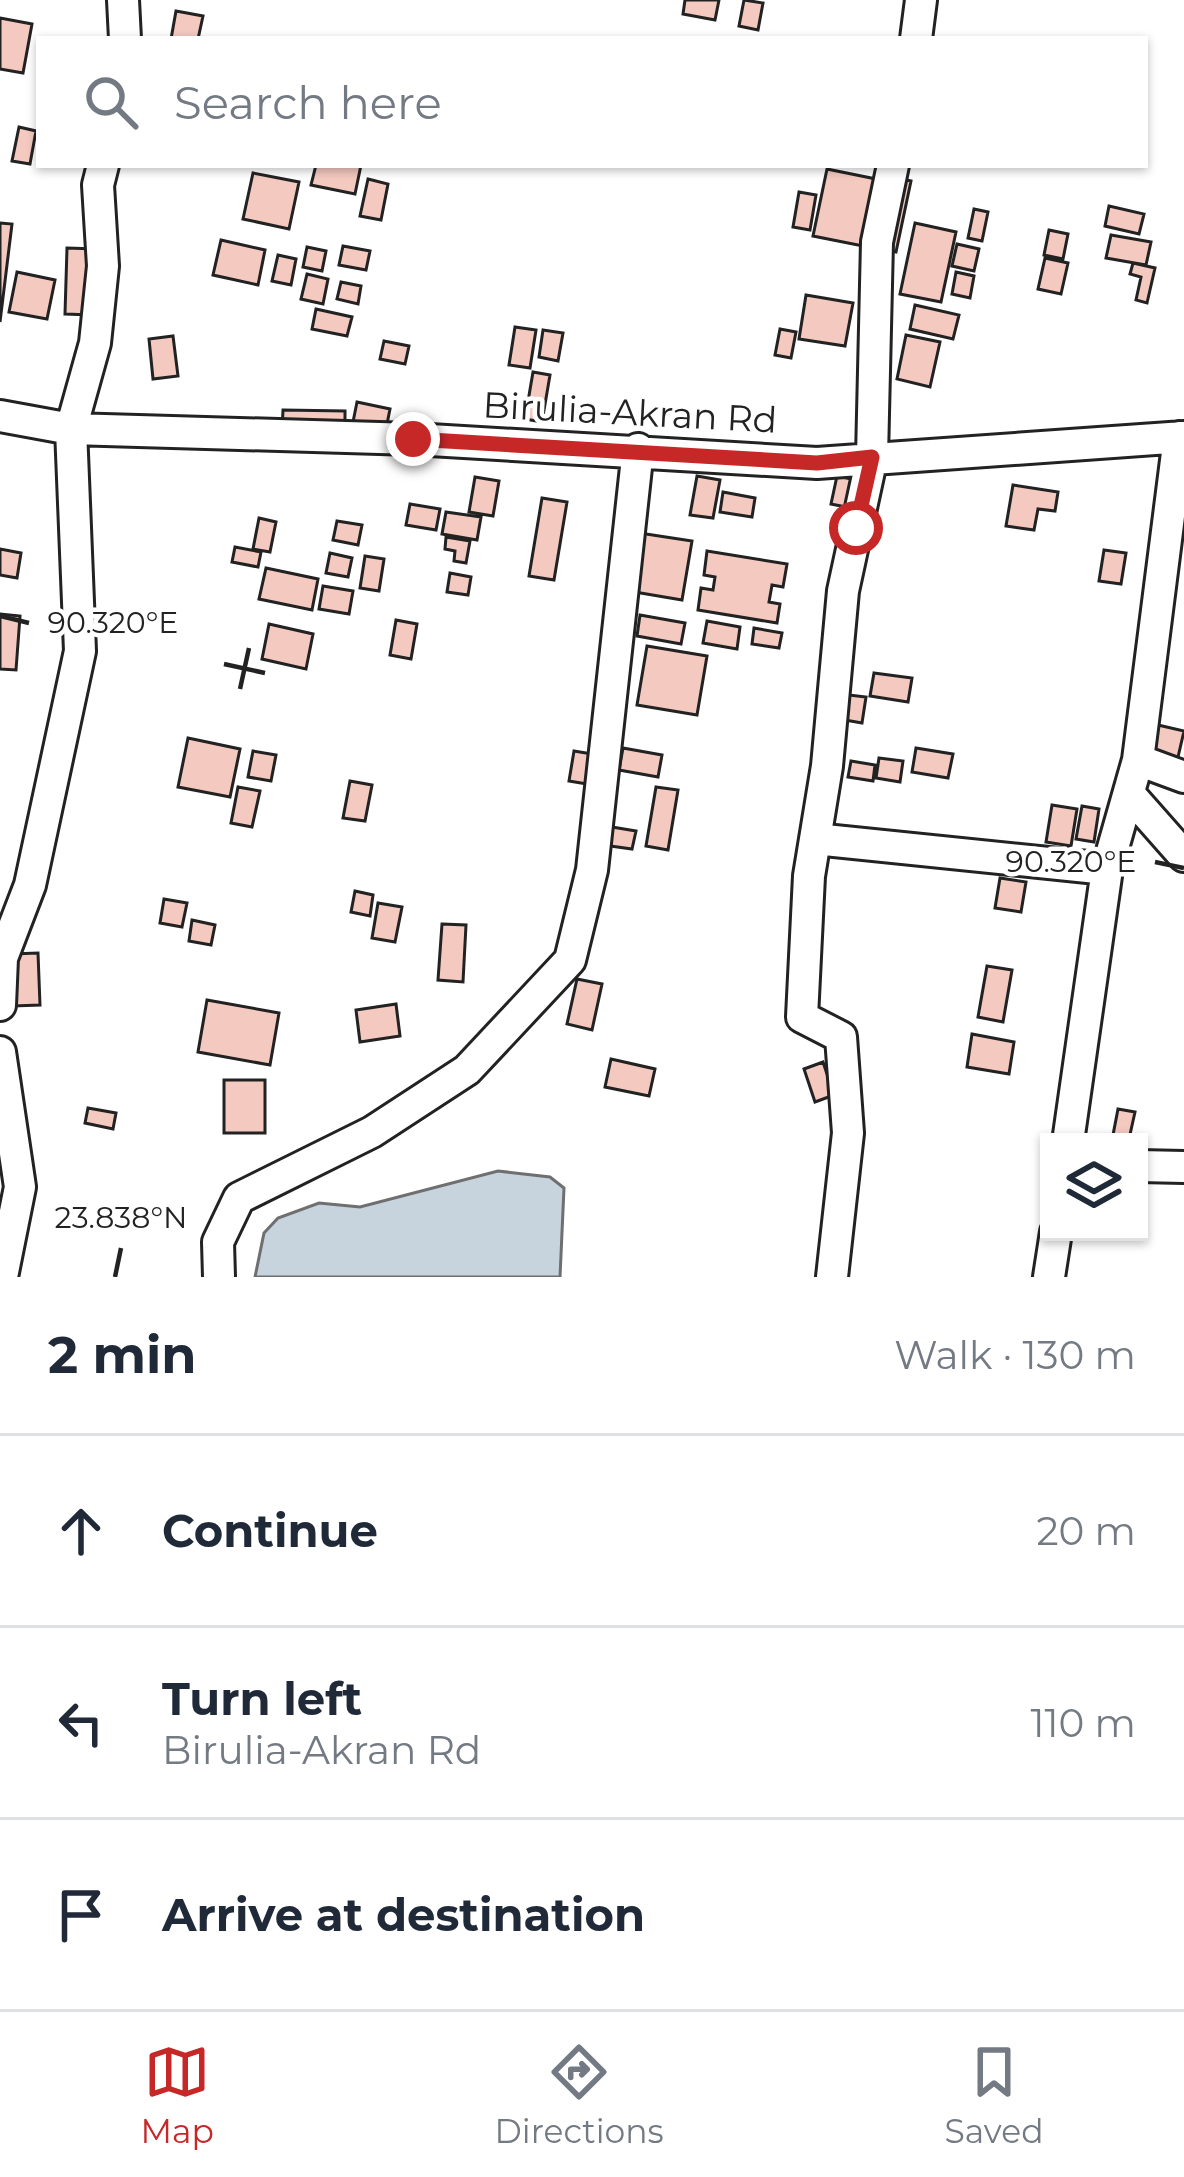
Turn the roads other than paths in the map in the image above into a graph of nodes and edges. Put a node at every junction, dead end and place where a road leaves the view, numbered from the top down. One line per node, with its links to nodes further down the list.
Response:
1 (123, 0): 3 (street)
2 (920, 0): 4 (street)
3 (125, 36)
4 (916, 36)
5 (102, 168): 8 (street)
6 (892, 168): 11 (street)
7 (0, 416): 8 (street, Birulia-Akran Rd)
8 (71, 429): 10 (street, Birulia-Akran Rd); 18 (street)
9 (1182, 437): 11 (street, Birulia-Akran Rd); 12 (street)
10 (638, 449): 11 (street, Birulia-Akran Rd); 25 (street)
11 (872, 457): 15 (street)
12 (1138, 760): 13 (street); 14 (street)
13 (1184, 777)
14 (1131, 796): 16 (street); 17 (street)
15 (815, 839): 17 (street); 26 (street)
16 (1184, 856)
17 (1106, 868): 20 (street)
18 (0, 1005)
19 (0, 1052): 24 (street)
20 (1069, 1133)
21 (1148, 1166): 22 (street)
22 (1184, 1167)
23 (1055, 1241): 27 (street)
24 (2, 1277)
25 (219, 1277)
26 (832, 1277)
27 (1049, 1277)

